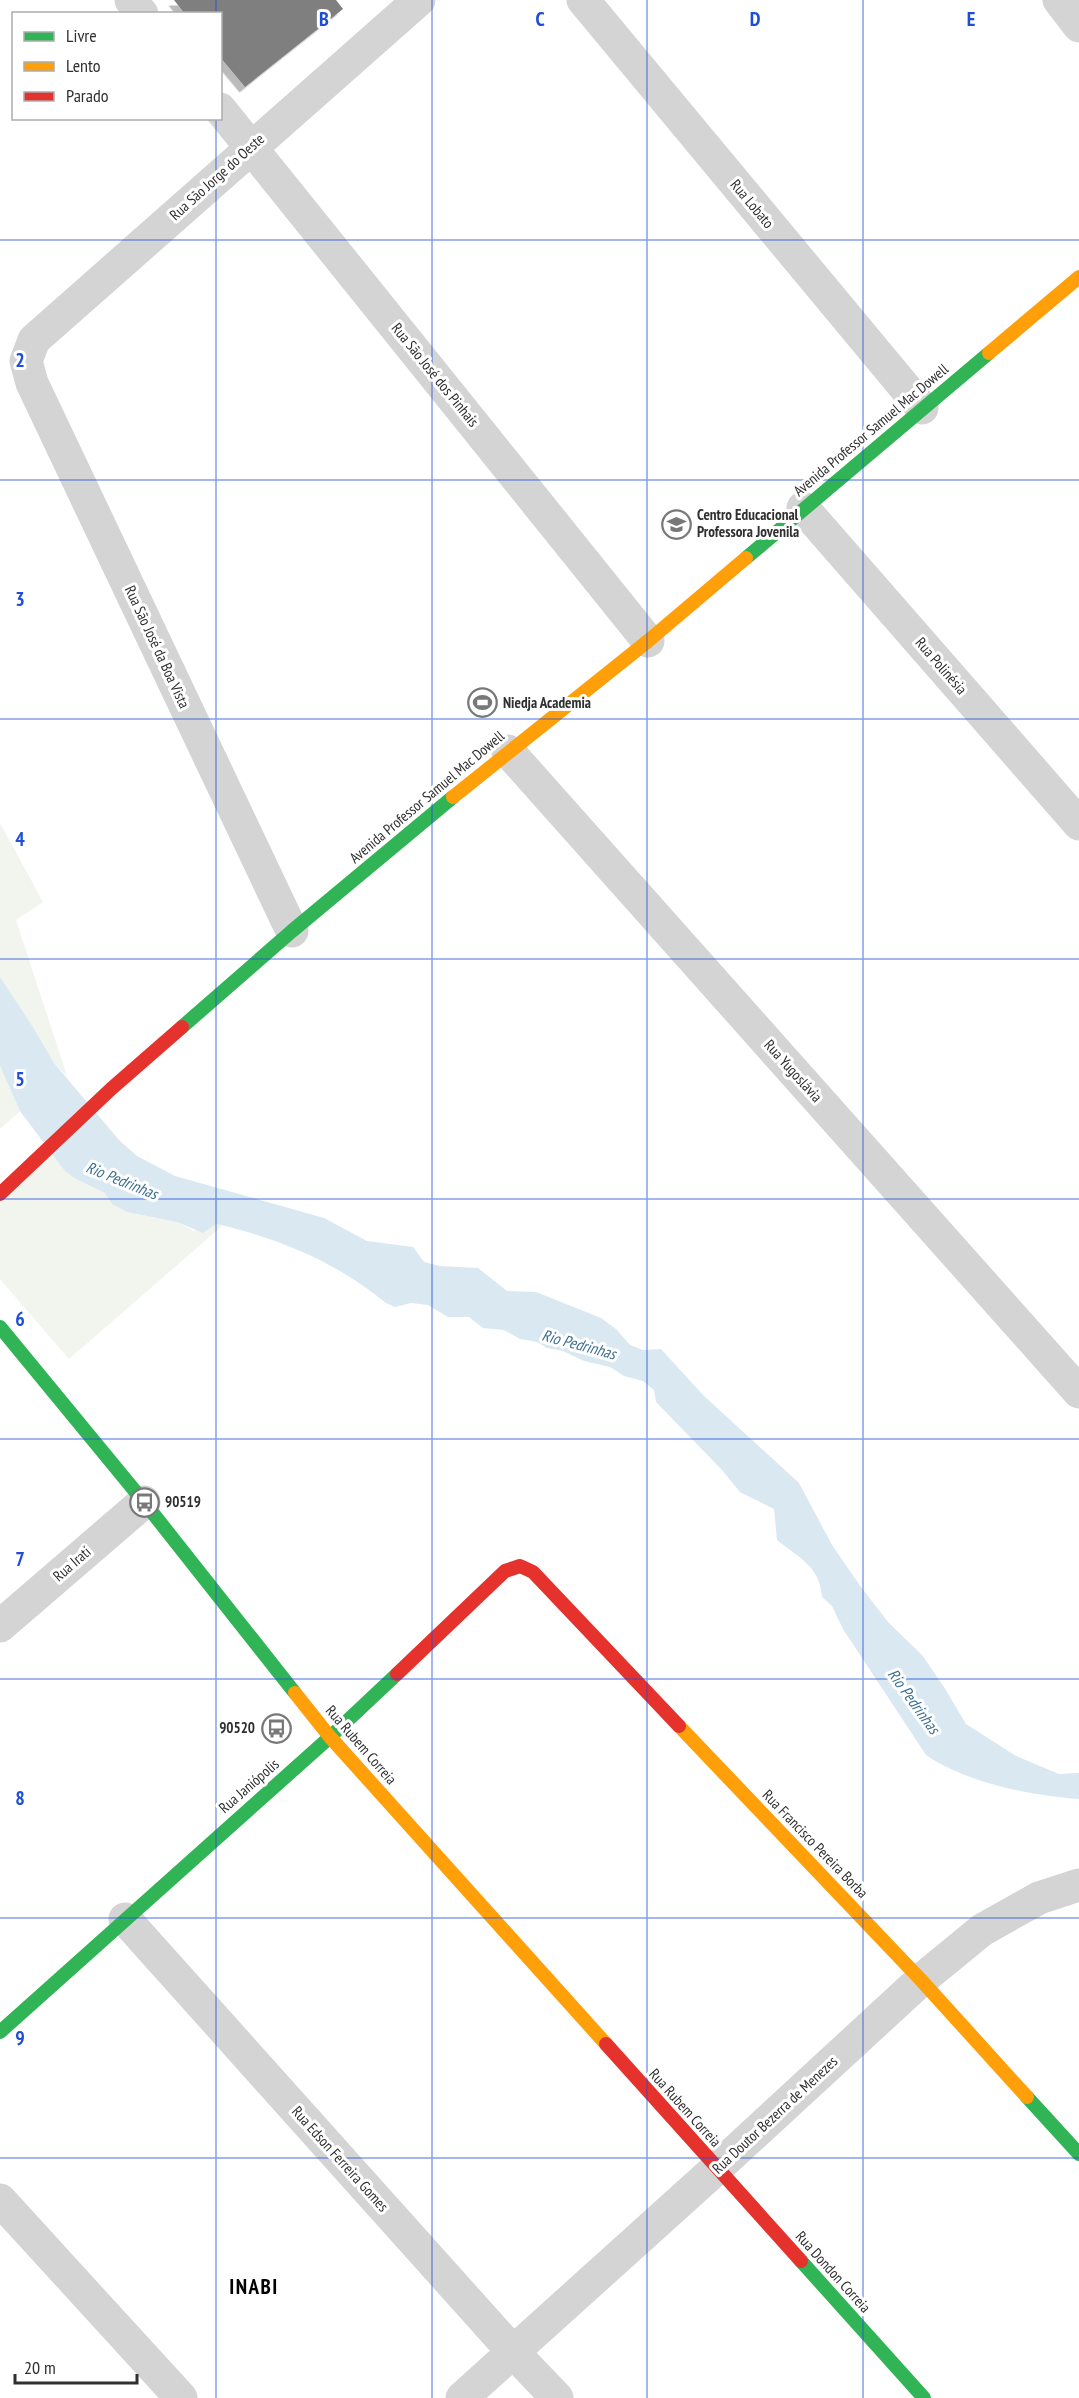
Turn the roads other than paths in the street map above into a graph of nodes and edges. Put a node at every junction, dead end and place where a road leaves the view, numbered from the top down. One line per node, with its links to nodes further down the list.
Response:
1 (131, 0): 5 (street)
2 (418, 0): 8 (street, Rua São Jorge do Oeste)
3 (583, 0): 11 (street, Rua Lobato)
4 (1059, 0): 6 (street)
5 (140, 12)
6 (1079, 26)
7 (222, 111): 8 (street, Rua São José dos Pinhais)
8 (251, 146): 10 (street, Rua São Jorge do Oeste); 13 (street, Rua São José dos Pinhais)
9 (1079, 277): 11 (street, Avenida Professor Samuel Mac Dowell)
10 (26, 361): 16 (street, Rua São José da Boa Vista)
11 (922, 408): 12 (street, Avenida Professor Samuel Mac Dowell)
12 (804, 508): 13 (street, Avenida Professor Samuel Mac Dowell); 15 (street, Rua Polinésia)
13 (648, 641): 14 (street, Avenida Professor Samuel Mac Dowell)
14 (508, 751): 16 (street, Avenida Professor Samuel Mac Dowell); 19 (street, Rua Yugoslávia)
15 (1079, 824)
16 (292, 931): 17 (street, Avenida Professor Samuel Mac Dowell)
17 (0, 1194)
18 (0, 1327): 20 (street, Rua Rubem Correia)
19 (1079, 1392)
20 (144, 1502): 22 (street, Rua Irati); 23 (street, Rua Rubem Correia)
21 (520, 1566): 23 (street, Rua Janiópolis); 26 (street, Rua Francisco Pereira Borba)
22 (0, 1626)
23 (330, 1737): 25 (street, Rua Janiópolis); 29 (street, Rua Rubem Correia)
24 (1079, 1885): 26 (street, Rua Doutor Bezerra de Menezes)
25 (125, 1918): 27 (street, Rua Janiópolis); 31 (street, Rua Edson Ferreira Gomes)
26 (921, 1980): 28 (street, Rua Francisco Pereira Borba); 29 (street, Rua Doutor Bezerra de Menezes)
27 (0, 2032)
28 (1079, 2154)
29 (717, 2168): 31 (street, Rua Doutor Bezerra de Menezes); 35 (street, Rua Dondon Correia)
30 (0, 2200): 32 (street)
31 (514, 2353): 33 (street, Rua Doutor Bezerra de Menezes); 34 (street, Rua Edson Ferreira Gomes)
32 (181, 2398)
33 (462, 2398)
34 (556, 2398)
35 (924, 2398)

